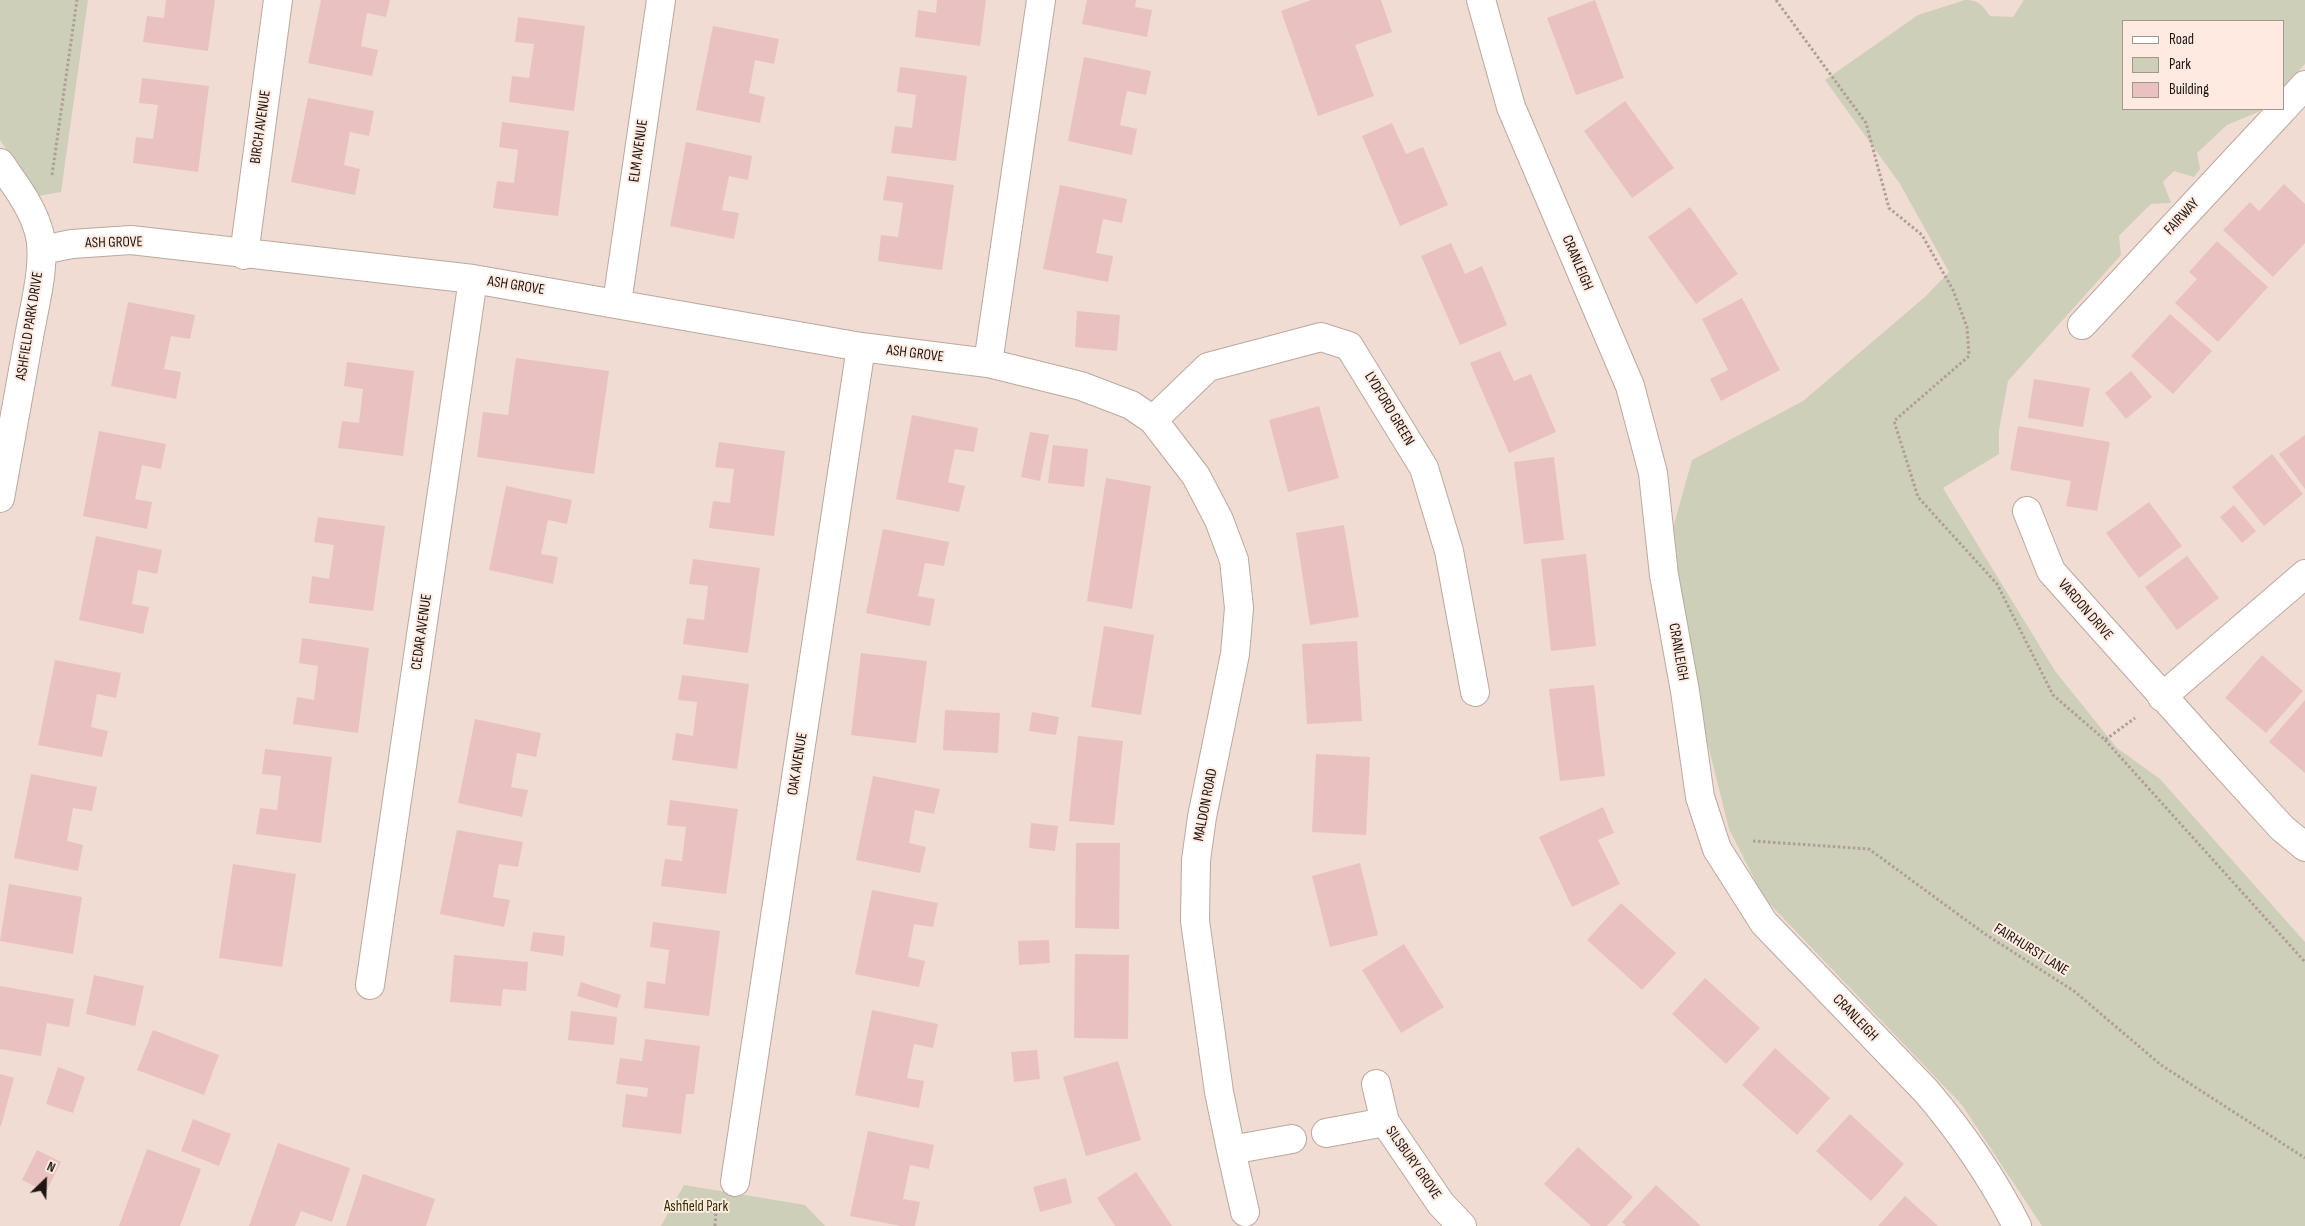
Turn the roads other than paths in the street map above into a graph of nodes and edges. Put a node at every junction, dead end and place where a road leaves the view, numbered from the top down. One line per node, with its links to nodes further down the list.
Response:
1 (278, 0): 10 (street, BIRCH AVENUE)
2 (661, 0): 12 (street, ELM AVENUE)
3 (1041, 0): 15 (street)
4 (1481, 0): 32 (street, CRANLEIGH)
5 (2305, 85): 6 (street, FAIRWAY)
6 (2285, 106)
7 (2281, 110): 13 (street, FAIRWAY)
8 (0, 163): 9 (street, ASHFIELD PARK DRIVE)
9 (42, 250): 10 (street, ASH GROVE); 17 (street, ASHFIELD PARK DRIVE)
10 (244, 255): 11 (street, ASH GROVE)
11 (473, 279): 12 (street, ASH GROVE); 23 (street, CEDAR AVENUE)
12 (617, 303): 14 (street, ASH GROVE)
13 (2082, 324)
14 (861, 347): 15 (street, ASH GROVE); 29 (street, OAK AVENUE)
15 (988, 363): 16 (street, ASH GROVE)
16 (1153, 420): 20 (street, LYDFORD GREEN); 28 (street, MALDON ROAD)
17 (0, 498)
18 (2027, 511): 21 (street, VARDON DRIVE)
19 (2305, 574): 21 (street)
20 (1475, 692)
21 (2162, 697): 22 (street, VARDON DRIVE)
22 (2305, 847)
23 (370, 984)
24 (1376, 1084): 25 (street)
25 (1385, 1122): 26 (street, SILSBURY GROVE); 31 (street, SILSBURY GROVE)
26 (1326, 1133)
27 (1292, 1139): 28 (street)
28 (1231, 1150): 30 (street, MALDON ROAD)
29 (735, 1182)
30 (1245, 1212)
31 (1462, 1226)
32 (2017, 1226)

